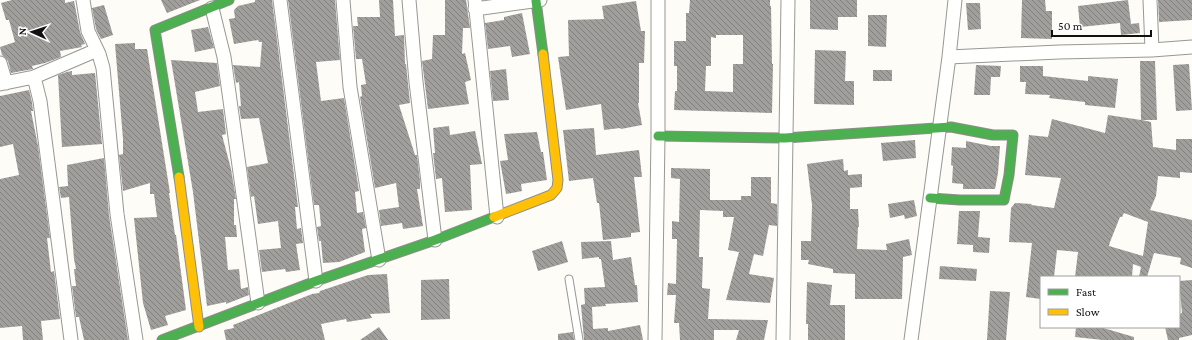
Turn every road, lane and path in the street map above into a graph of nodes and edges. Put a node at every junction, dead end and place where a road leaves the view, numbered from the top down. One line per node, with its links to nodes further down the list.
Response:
1 (83, 0): 14 (street)
2 (229, 0): 12 (street)
3 (280, 0): 28 (street)
4 (343, 0): 26 (street)
5 (409, 0): 25 (street)
6 (658, 0): 21 (street)
7 (788, 0): 22 (street)
8 (955, 0): 16 (street)
9 (1150, 0): 15 (street)
10 (534, 1): 11 (street); 24 (street)
11 (475, 4): 24 (street)
12 (212, 8): 29 (street); 30 (street)
13 (1192, 47): 15 (street)
14 (97, 50): 18 (street); 32 (street)
15 (1152, 50): 16 (street)
16 (949, 58): 20 (street)
17 (0, 63): 19 (street)
18 (34, 77): 19 (street); 31 (street)
19 (3, 83)
20 (939, 127): 22 (street); 23 (street); 23 (street)
21 (658, 136): 22 (street); 35 (street)
22 (786, 138): 36 (street)
23 (930, 198): 37 (street)
24 (496, 217): 25 (street)
25 (435, 240): 26 (street)
26 (379, 260): 28 (street)
27 (569, 279): 34 (lane)
28 (316, 281): 29 (street)
29 (258, 303): 30 (street)
30 (199, 327): 33 (street)
31 (71, 340)
32 (136, 340)
33 (162, 340)
34 (579, 340)
35 (655, 340)
36 (783, 340)
37 (911, 340)

